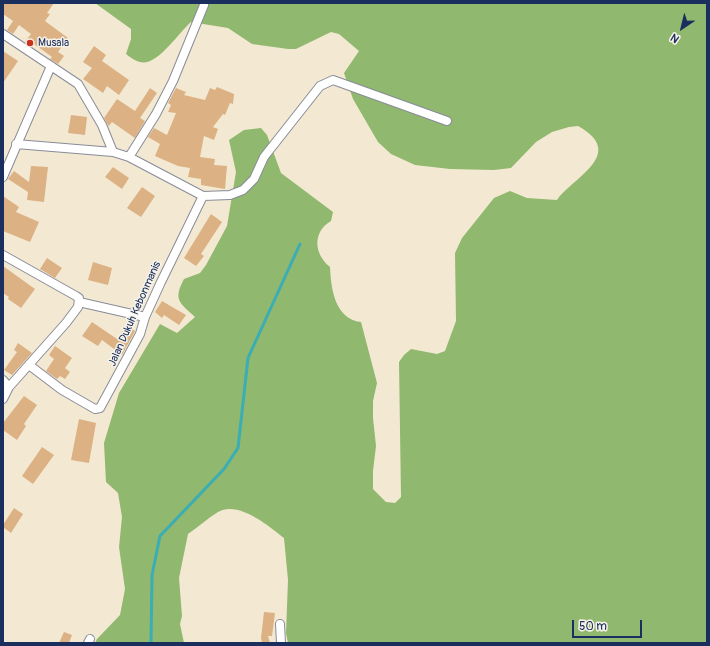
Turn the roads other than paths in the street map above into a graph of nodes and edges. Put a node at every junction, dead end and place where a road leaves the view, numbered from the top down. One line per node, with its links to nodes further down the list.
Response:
1 (204, 5): 7 (street)
2 (3, 34): 3 (street)
3 (51, 66): 5 (street); 6 (street)
4 (447, 121): 9 (street)
5 (16, 144): 6 (street); 8 (street)
6 (113, 152): 7 (street)
7 (129, 157): 9 (street)
8 (3, 177)
9 (203, 196): 12 (street, Jalan Dukuh Kebonmanis)
10 (3, 255): 11 (street)
11 (79, 302): 12 (street); 13 (street)
12 (145, 317): 13 (street, Jalan Dukuh Kebonmanis)
13 (29, 365): 15 (street)
14 (3, 380): 15 (street)
15 (9, 386): 16 (street)
16 (3, 399)
17 (280, 624): 18 (street)
18 (281, 643)

